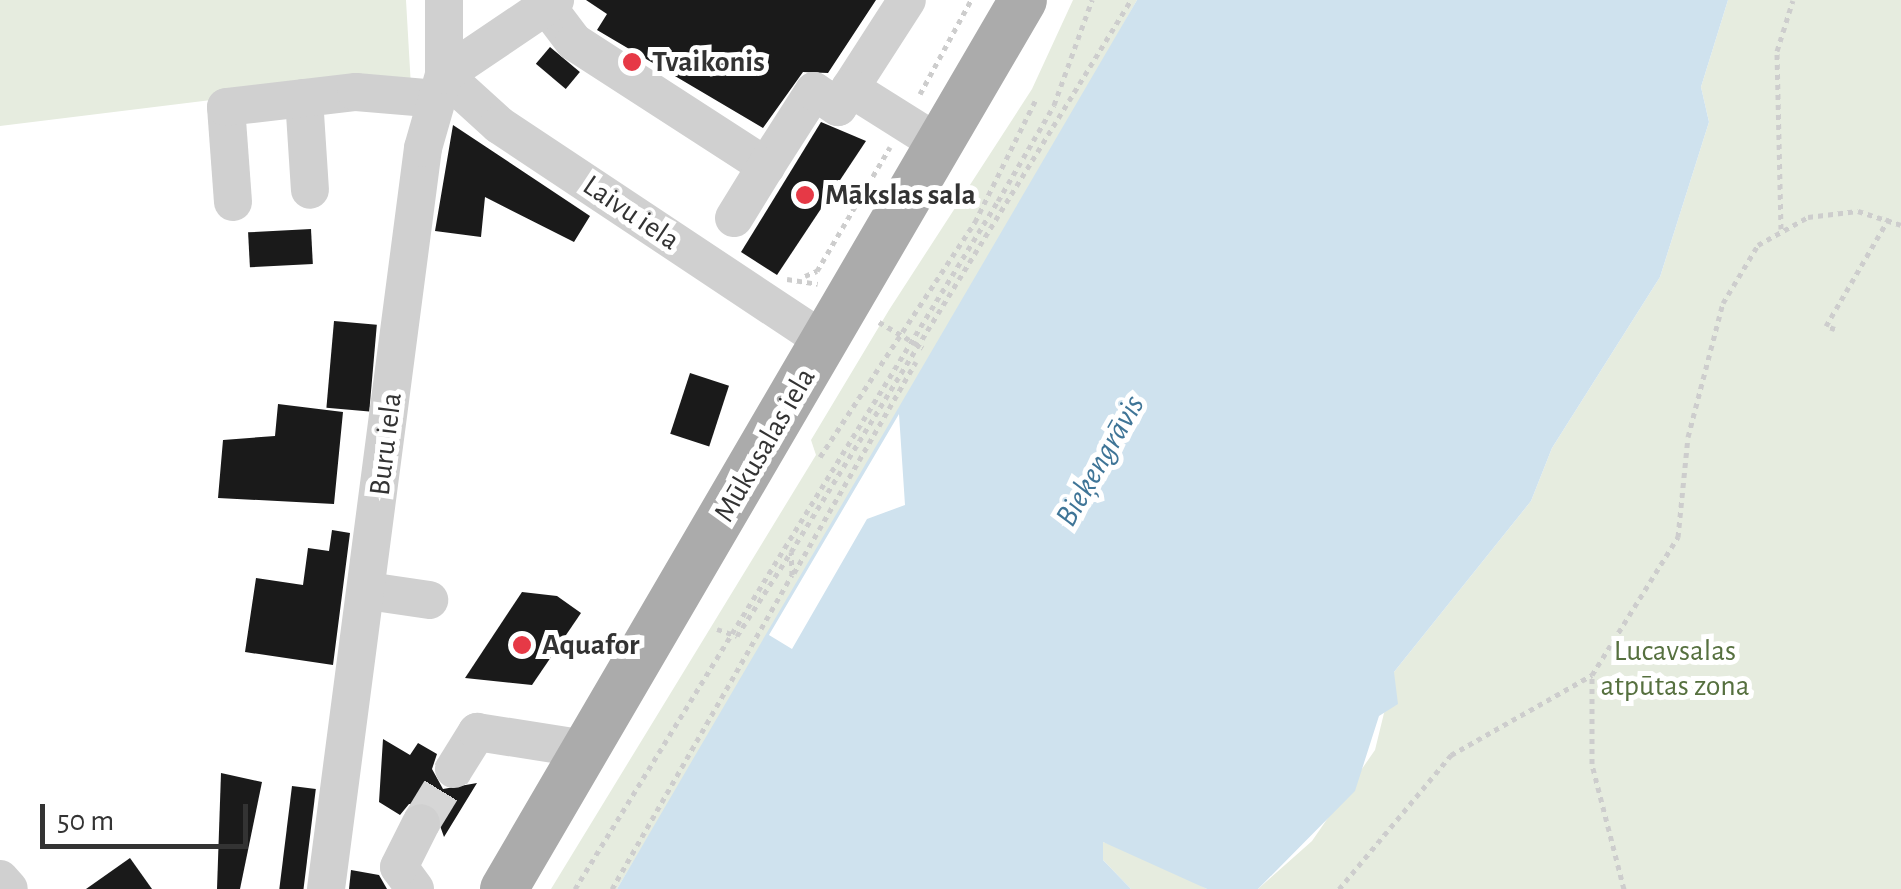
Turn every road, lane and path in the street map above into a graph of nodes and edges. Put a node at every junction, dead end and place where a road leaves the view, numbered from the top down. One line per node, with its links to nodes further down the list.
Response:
1 (444, 0): 8 (street, Buru iela)
2 (907, 0): 9 (street)
3 (1023, 0): 12 (main road, Mūkusalas iela)
4 (1092, 0): 16 (path)
5 (1131, 0): 18 (path)
6 (1794, 0): 22 (path)
7 (552, 4): 8 (street); 13 (street)
8 (441, 87): 10 (street); 23 (street, Laivu iela); 32 (street, Buru iela)
9 (850, 88): 12 (street); 13 (street)
10 (304, 98): 14 (street); 17 (street)
11 (1036, 100): 15 (path)
12 (940, 144): 23 (main road, Mūkusalas iela)
13 (766, 166): 19 (street)
14 (310, 190)
15 (990, 196): 16 (path); 25 (path)
16 (998, 201): 18 (path); 26 (path)
17 (233, 202)
18 (1008, 208): 27 (path)
19 (734, 218)
20 (1889, 218): 21 (path); 22 (path); 24 (path)
21 (1901, 225)
22 (1781, 229): 36 (path)
23 (836, 322): 25 (path); 37 (main road, Mūkusalas iela)
24 (1835, 329)
25 (901, 335): 26 (path); 29 (path)
26 (912, 341): 27 (path); 35 (path)
27 (924, 348): 28 (path)
28 (917, 360): 30 (path); 31 (path)
29 (820, 457)
30 (791, 552): 31 (path); 35 (path)
31 (792, 575): 46 (path)
32 (368, 591): 33 (street); 42 (street, Buru iela)
33 (430, 600)
34 (717, 628): 35 (path)
35 (727, 633): 45 (path)
36 (1592, 676): 47 (path); 48 (path)
37 (586, 749): 38 (street); 44 (main road, Mūkusalas iela)
38 (454, 769)
39 (422, 823): 43 (street)
40 (0, 879): 41 (street)
41 (8, 889)
42 (326, 889)
43 (415, 889)
44 (504, 889)
45 (575, 889)
46 (612, 889)
47 (1339, 889)
48 (1624, 889)

